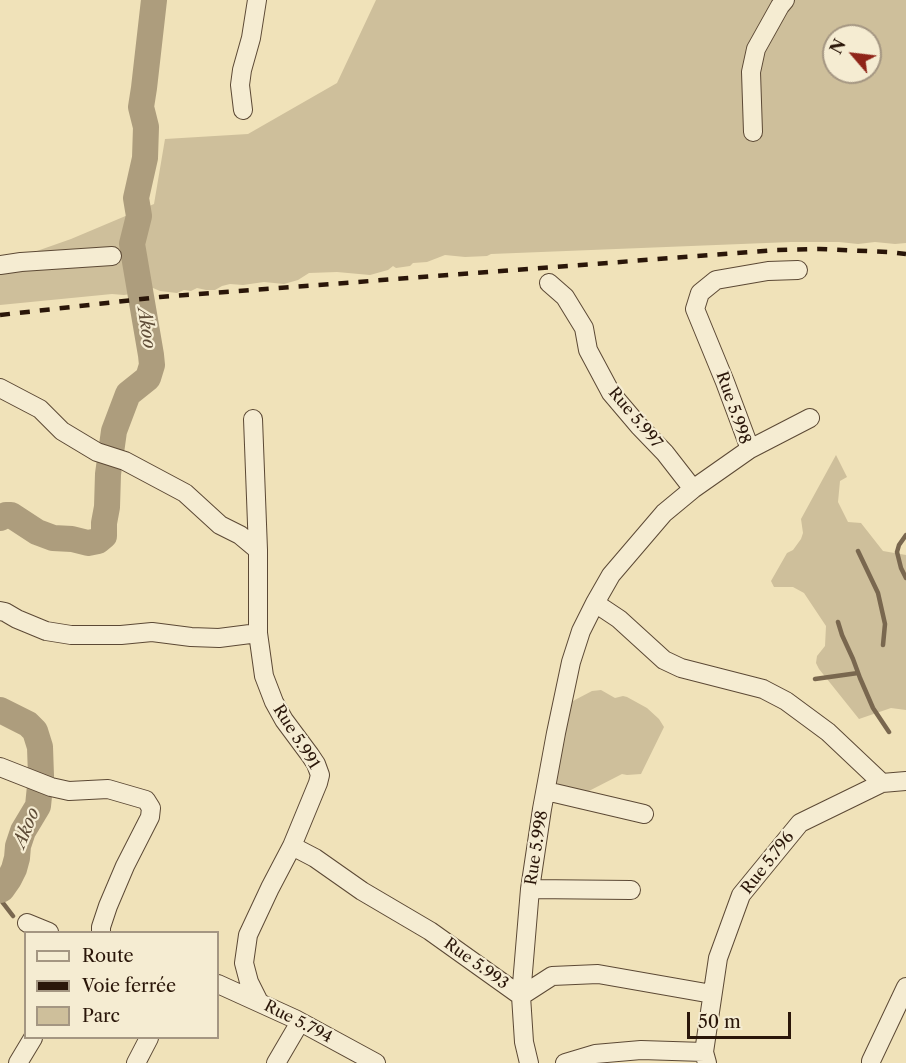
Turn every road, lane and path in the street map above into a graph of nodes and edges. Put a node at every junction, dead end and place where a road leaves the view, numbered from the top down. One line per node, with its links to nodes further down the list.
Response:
1 (257, 0): 3 (street)
2 (785, 0): 4 (street)
3 (243, 110)
4 (753, 132)
5 (112, 256): 6 (street)
6 (0, 265)
7 (798, 270): 12 (street, Rue 5.998)
8 (549, 283): 13 (street, Rue 5.997)
9 (0, 388): 14 (street)
10 (810, 418): 12 (street)
11 (253, 419): 14 (street, Rue 5.991)
12 (750, 449): 13 (street, Rue 5.998)
13 (693, 489): 15 (street, Rue 5.998)
14 (258, 550): 17 (street, Rue 5.991)
15 (595, 603): 20 (street); 21 (street, Rue 5.998)
16 (0, 611): 17 (street)
17 (258, 633): 23 (street, Rue 5.991)
18 (0, 767): 28 (street)
19 (906, 781): 20 (street, Rue 5.796)
20 (882, 783): 31 (street, Rue 5.796)
21 (546, 791): 22 (street); 24 (street, Rue 5.998)
22 (644, 814)
23 (292, 846): 32 (street, Rue 5.993); 33 (street, Rue 5.991)
24 (530, 889): 25 (street); 32 (street, Rue 5.998)
25 (631, 890)
26 (27, 923): 27 (street)
27 (45, 931)
28 (101, 931)
29 (219, 984): 33 (street, Rue 5.794)
30 (906, 987): 44 (street)
31 (712, 994): 32 (street, Rue 5.993); 37 (street, Rue 5.796)
32 (521, 996): 42 (street, Rue 5.998)
33 (259, 1002): 34 (street, Rue 5.794)
34 (300, 1022): 40 (street); 41 (street, Rue 5.794)
35 (32, 1039): 38 (street)
36 (148, 1039): 39 (street)
37 (705, 1057): 43 (street, Rue 5.796)
38 (18, 1063)
39 (136, 1063)
40 (276, 1063)
41 (376, 1063)
42 (529, 1063)
43 (565, 1063)
44 (871, 1063)

